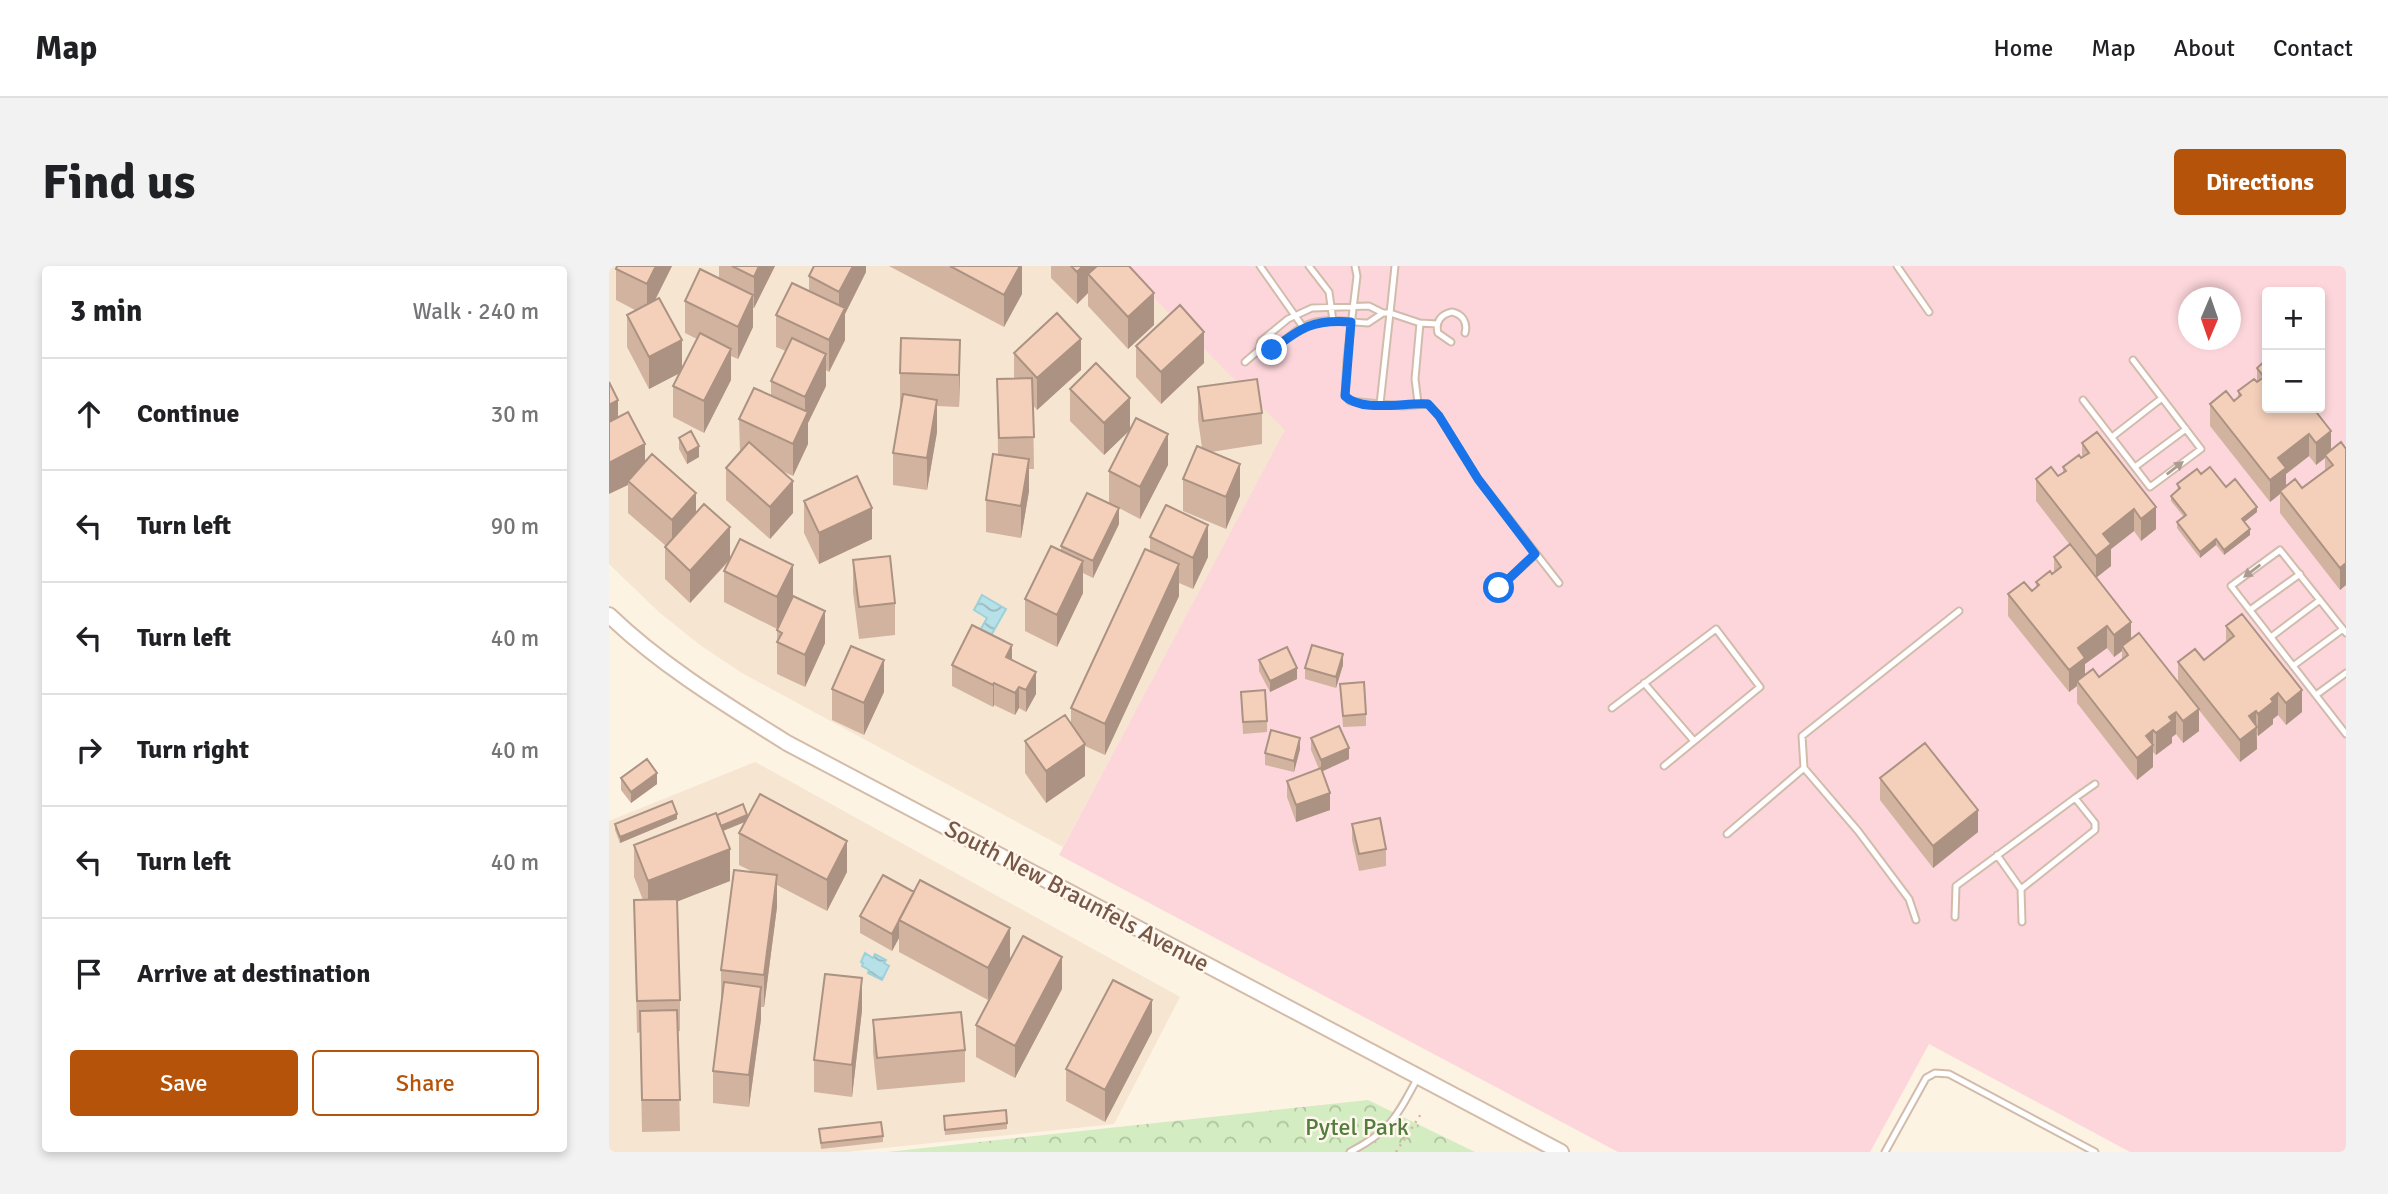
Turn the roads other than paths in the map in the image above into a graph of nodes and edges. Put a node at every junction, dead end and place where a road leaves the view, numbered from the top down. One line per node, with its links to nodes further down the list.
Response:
1 (1260, 266): 10 (lane)
2 (1309, 266): 6 (lane)
3 (1355, 266): 7 (lane)
4 (1395, 266): 9 (lane)
5 (1897, 266): 8 (lane)
6 (1332, 306): 7 (lane); 10 (lane); 11 (lane)
7 (1353, 306): 9 (lane); 12 (lane)
8 (1929, 312)
9 (1386, 313): 12 (lane); 13 (lane); 24 (lane)
10 (1295, 314): 15 (lane); 18 (lane)
11 (1333, 321): 12 (lane); 15 (lane)
12 (1351, 322): 24 (lane)
13 (1420, 323): 14 (lane); 23 (lane)
14 (1437, 324): 16 (lane); 17 (lane)
15 (1303, 327): 18 (lane)
16 (1465, 333)
17 (1451, 342)
18 (1259, 350): 20 (lane)
19 (2133, 360): 21 (lane)
20 (1245, 362)
21 (2162, 398): 25 (lane); 26 (lane)
22 (2083, 400): 26 (lane)
23 (1418, 403): 24 (lane); 28 (lane)
24 (1380, 404)
25 (2186, 429): 27 (lane); 27 (lane, one-way to 25)
26 (2112, 437): 27 (lane)
27 (2135, 467)
28 (1535, 554): 30 (lane); 31 (lane)
29 (2299, 575): 32 (lane); 33 (lane); 33 (lane, one-way to 33)
30 (1559, 583)
31 (1499, 588)
32 (2320, 600): 36 (lane); 37 (lane)
33 (2250, 610): 37 (lane)
34 (1959, 611): 46 (lane)
35 (609, 615): 55 (main road, South New Braunfels Avenue)
36 (2345, 631): 38 (lane)
37 (2271, 637): 38 (lane)
38 (2293, 666): 41 (lane)
39 (2346, 673): 41 (lane)
40 (1644, 683): 42 (lane); 44 (lane); 44 (lane)
41 (2316, 695): 43 (lane)
42 (1612, 708)
43 (2346, 734)
44 (1695, 741): 45 (lane)
45 (1664, 766)
46 (1804, 768): 49 (lane); 53 (lane)
47 (2095, 784): 48 (lane)
48 (2075, 798): 50 (lane); 51 (lane)
49 (1727, 834)
50 (1997, 855): 51 (lane); 52 (lane)
51 (2021, 889): 54 (lane)
52 (1955, 918)
53 (1916, 920)
54 (2022, 922)
55 (1418, 1076): 56 (lane); 57 (main road, South New Braunfels Avenue)
56 (1350, 1152)
57 (1561, 1152)
58 (1885, 1152): 59 (lane)
59 (2095, 1152)

